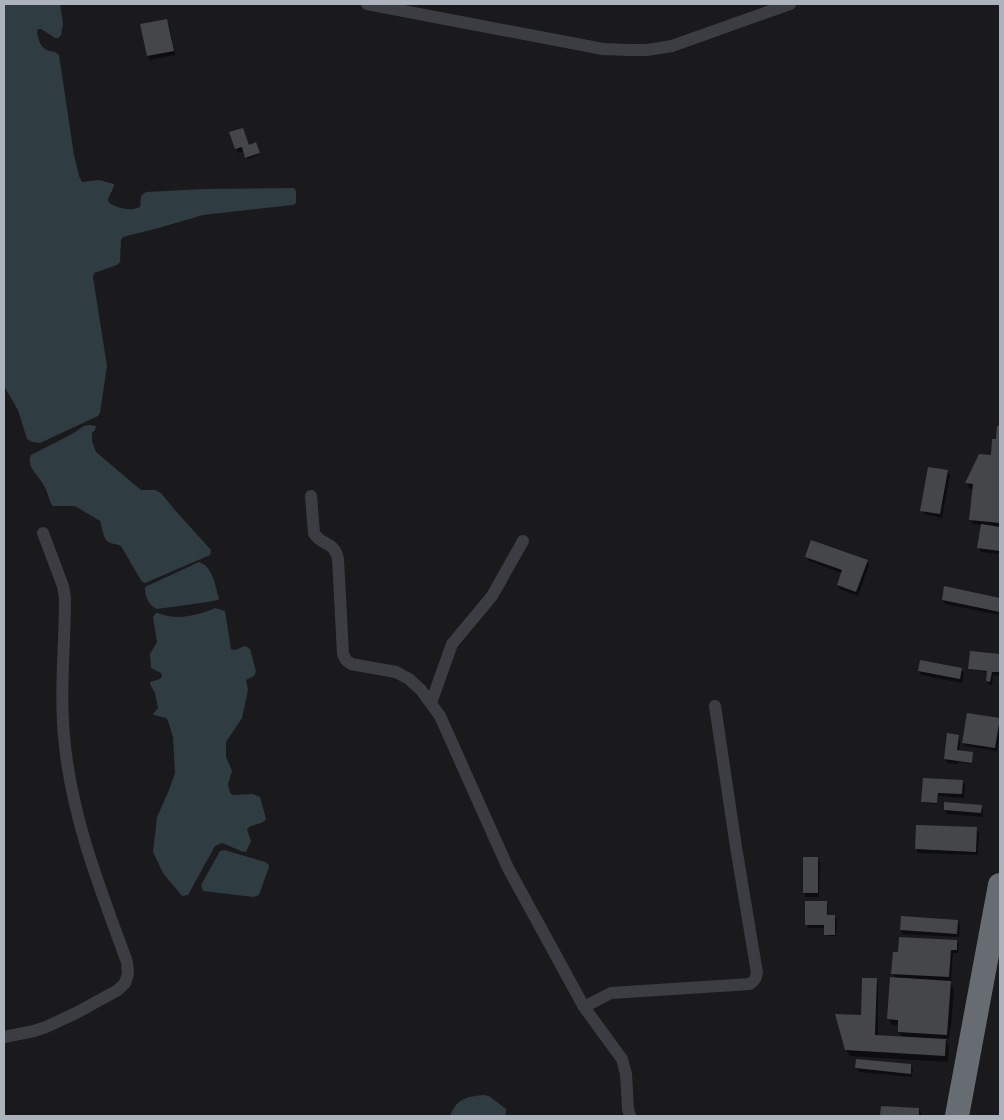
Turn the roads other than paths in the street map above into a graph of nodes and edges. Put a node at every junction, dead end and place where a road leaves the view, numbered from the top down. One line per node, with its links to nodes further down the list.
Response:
1 (367, 4): 2 (street)
2 (790, 4)
3 (311, 496): 6 (street)
4 (43, 534): 10 (street)
5 (522, 541): 6 (street)
6 (431, 703): 9 (street)
7 (715, 706): 9 (street)
8 (1000, 886): 12 (highway)
9 (584, 1007): 11 (street)
10 (4, 1037)
11 (630, 1116)
12 (956, 1116)

